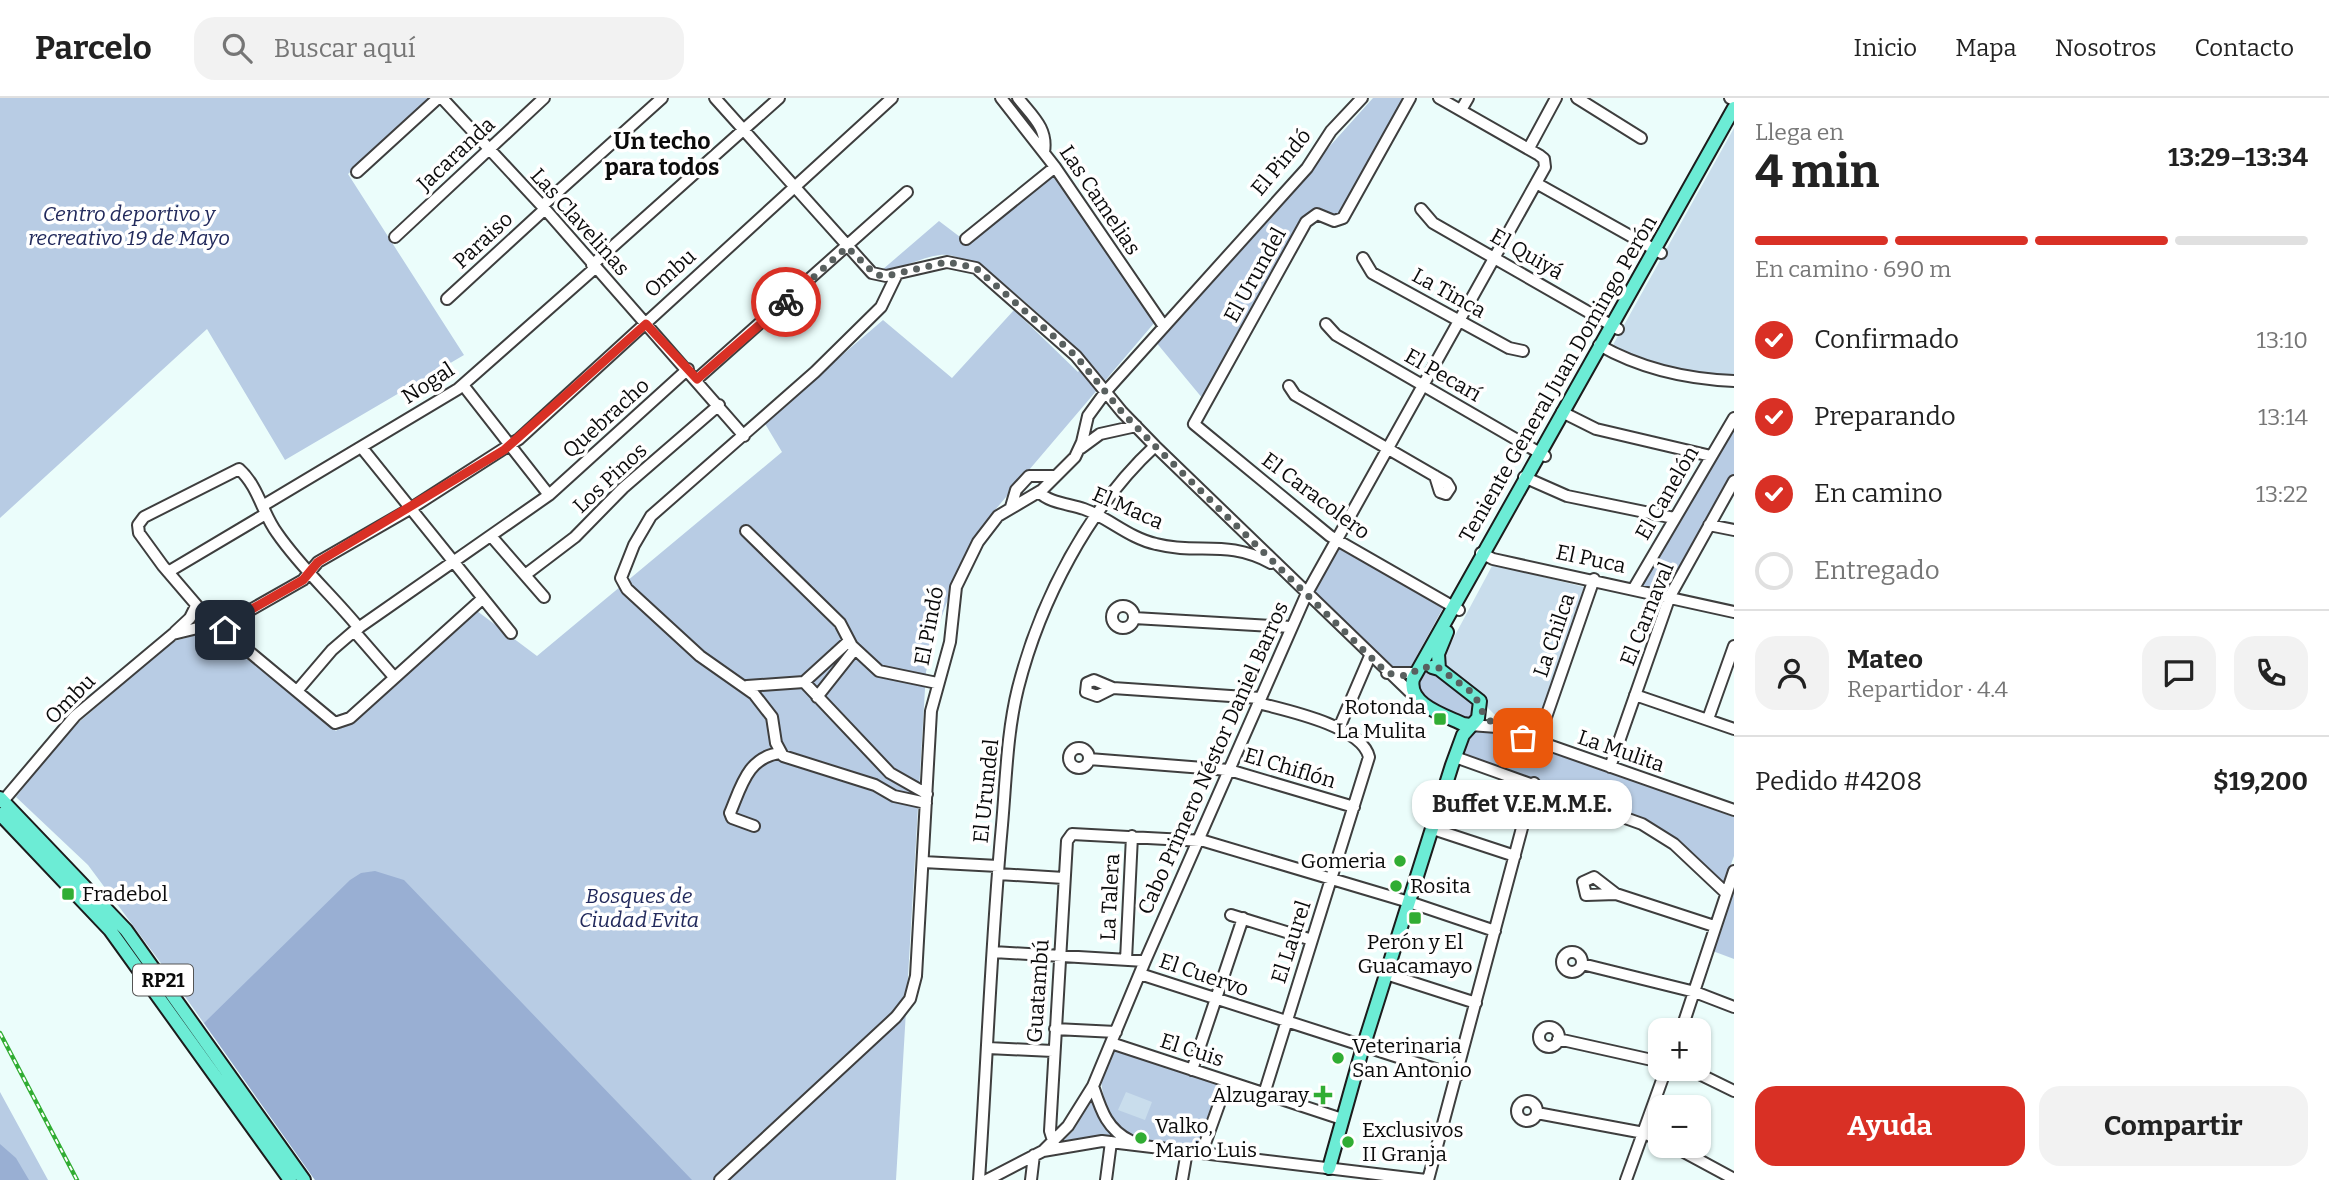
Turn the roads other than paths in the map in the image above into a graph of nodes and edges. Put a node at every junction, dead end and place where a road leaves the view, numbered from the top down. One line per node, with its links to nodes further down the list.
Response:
1 (440, 98): 21 (street, Las Clavelinas); 24 (street)
2 (544, 98): 21 (street, Jacaranda)
3 (662, 98): 28 (street, Paraiso)
4 (715, 98): 18 (street)
5 (779, 98): 18 (street, Nogal)
6 (892, 98): 26 (street, Ombu)
7 (1001, 98): 22 (street, Las Camelias)
8 (1018, 98): 22 (street)
9 (1362, 98): 42 (street, El Pindó)
10 (1410, 98): 56 (street, El Urundel)
11 (1439, 98): 16 (street)
12 (1468, 98): 16 (street)
13 (1556, 98): 20 (street)
14 (1577, 98): 19 (street)
15 (1734, 108): 33 (main road, Teniente General Juan Domingo Perón)
16 (1461, 110): 20 (street)
17 (1734, 124): 33 (main road, Teniente General Juan Domingo Perón)
18 (743, 131): 26 (street); 36 (street, Nogal)
19 (1641, 138)
20 (1529, 148): 25 (street, Cabo Primero Néstor Daniel Barros)
21 (489, 149): 28 (street, Las Clavelinas); 30 (street, Jacaranda)
22 (1044, 152): 23 (street, Las Camelias)
23 (1055, 167): 31 (street); 42 (street, Las Camelias)
24 (357, 172)
25 (1536, 183): 33 (street); 34 (street, Cabo Primero Néstor Daniel Barros)
26 (795, 187): 32 (street); 40 (street, Ombu)
27 (907, 192): 32 (street)
28 (543, 208): 36 (street, Las Clavelinas); 38 (street, Paraiso)
29 (1421, 209): 34 (street, El Quiyá)
30 (395, 237)
31 (966, 239)
32 (847, 247): 37 (street); 47 (street)
33 (1657, 251): 43 (main road, Teniente General Juan Domingo Perón)
34 (1494, 257): 39 (street, Cabo Primero Néstor Daniel Barros); 43 (street, El Quiyá)
35 (1363, 258): 39 (street, La Tinca)
36 (594, 267): 40 (street, Las Clavelinas); 49 (street, Nogal)
37 (897, 274): 52 (street); 58 (street)
38 (447, 299)
39 (1458, 321): 45 (street, La Tinca); 50 (street, Cabo Primero Néstor Daniel Barros)
40 (646, 324): 46 (street, Las Clavelinas); 59 (street, Ombu)
41 (1326, 324): 50 (street, El Pecarí)
42 (1163, 325): 52 (street, El Pindó)
43 (1615, 326): 44 (main road, Teniente General Juan Domingo Perón)
44 (1603, 347): 48 (street); 54 (main road, Teniente General Juan Domingo Perón)
45 (1523, 351)
46 (688, 369): 47 (street, Las Clavelinas); 71 (street, Quebracho)
47 (697, 379): 53 (street, Las Clavelinas)
48 (1734, 381)
49 (463, 385): 59 (street); 61 (street, Nogal)
50 (1422, 385): 62 (street, Cabo Primero Néstor Daniel Barros); 64 (street, El Pecarí)
51 (1289, 386): 62 (street)
52 (1107, 390): 57 (street); 63 (street, El Pindó)
53 (719, 405): 58 (street, Las Clavelinas); 87 (street, Los Pinos)
54 (1565, 414): 64 (main road, Teniente General Juan Domingo Perón); 65 (street)
55 (1734, 418): 65 (street, El Canelón)
56 (1194, 424): 81 (street, El Caracolero)
57 (1136, 426): 60 (street); 63 (street)
58 (744, 436): 113 (street)
59 (510, 446): 71 (street); 73 (street, Ombu)
60 (1155, 446): 75 (street, El Urundel); 84 (street)
61 (362, 448): 73 (street); 74 (street, Nogal)
62 (1387, 449): 67 (street); 81 (street, Cabo Primero Néstor Daniel Barros)
63 (1079, 450): 66 (street, El Pindó)
64 (1542, 454): 68 (main road, Teniente General Juan Domingo Perón)
65 (1711, 456): 76 (street, El Canelón)
66 (1059, 475): 70 (street, El Pindó); 72 (street)
67 (1435, 476)
68 (1528, 479): 76 (street); 82 (main road, Teniente General Juan Domingo Perón)
69 (1734, 481): 77 (street, El Carnaval)
70 (1039, 492): 72 (street, El Pindó); 75 (street, El Maca)
71 (550, 495): 80 (street, Quebracho)
72 (1011, 507): 112 (street, El Pindó)
73 (410, 509): 83 (street); 86 (street, Ombu)
74 (264, 510): 85 (street, Nogal); 85 (street); 86 (street)
75 (1097, 517): 84 (street, El Maca); 145 (street, El Urundel)
76 (1674, 518): 89 (street, El Canelón)
77 (1709, 525): 78 (street); 91 (street, El Carnaval)
78 (1734, 530)
79 (746, 531): 104 (street)
80 (491, 536): 83 (street, Quebracho); 87 (street)
81 (1335, 540): 90 (street, Cabo Primero Néstor Daniel Barros); 95 (street, El Caracolero)
82 (1485, 555): 88 (street, El Puca); 95 (main road, Teniente General Juan Domingo Perón)
83 (453, 561): 93 (street); 101 (street, Quebracho)
84 (1283, 570): 90 (street)
85 (168, 572): 94 (street)
86 (310, 573): 100 (street, Ombu); 101 (street)
87 (525, 575): 92 (street)
88 (1594, 579): 89 (street, El Puca); 127 (street, La Chilca)
89 (1634, 588): 91 (street, El Puca)
90 (1307, 593): 99 (street, Cabo Primero Néstor Daniel Barros); 106 (street)
91 (1670, 596): 96 (street, El Puca); 116 (street, El Carnaval)
92 (544, 597)
93 (482, 599): 102 (street); 110 (street)
94 (196, 606): 98 (street); 103 (street, Ombu)
95 (1455, 608): 107 (main road, Teniente General Juan Domingo Perón); 108 (main road, Teniente General Juan Domingo Perón)
96 (1734, 611)
97 (1134, 618): 99 (street)
98 (214, 624): 100 (street); 103 (street, Ombu)
99 (1291, 626): 119 (street, Cabo Primero Néstor Daniel Barros)
100 (225, 630): 115 (street)
101 (357, 630): 110 (street); 115 (street, Quebracho)
102 (511, 633)
103 (173, 634): 135 (street, Ombu)
104 (852, 645): 111 (street); 112 (street); 118 (street)
105 (1734, 646): 121 (street)
106 (1370, 656): 109 (street); 125 (street)
107 (1439, 668): 108 (main road); 120 (main road)
108 (1417, 671): 109 (street); 117 (main road)
109 (1387, 673): 117 (street)
110 (394, 677): 115 (street)
111 (804, 682): 113 (street); 118 (street)
112 (937, 683): 134 (street, El Pindó)
113 (747, 686): 128 (street)
114 (1113, 688): 119 (street)
115 (296, 691)
116 (1635, 695): 121 (street); 131 (street, El Carnaval)
117 (1414, 696): 122 (main road)
118 (817, 697): 134 (street)
119 (1259, 701): 125 (street); 132 (street, Cabo Primero Néstor Daniel Barros)
120 (1481, 707): 123 (main road); 124 (street, La Mulita)
121 (1708, 719): 126 (street)
122 (1455, 721): 123 (main road); 151 (main road)
123 (1470, 725): 124 (street, La Mulita); 129 (main road)
124 (1497, 727): 127 (street, La Mulita)
125 (1339, 728): 136 (street, El Laurel)
126 (1734, 729)
127 (1537, 743): 131 (street, La Mulita)
128 (780, 753): 134 (street); 139 (street)
129 (1455, 757): 133 (street); 140 (main road)
130 (1089, 759): 132 (street, El Chiflón)
131 (1610, 767): 137 (street, La Mulita)
132 (1229, 769): 136 (street, El Chiflón); 142 (street, Cabo Primero Néstor Daniel Barros)
133 (1534, 783): 143 (street); 149 (street)
134 (927, 798): 144 (street, El Pindó)
135 (1, 799): 199 (main road, RP21)
136 (1354, 807): 148 (street, El Laurel)
137 (1734, 810)
138 (0, 814): 198 (main road, RP21)
139 (754, 826)
140 (1433, 829): 143 (street); 151 (main road)
141 (1132, 836): 142 (street); 147 (street, Guatambú); 159 (street, La Talera)
142 (1199, 840): 148 (street); 160 (street, Cabo Primero Néstor Daniel Barros)
143 (1515, 856): 155 (street)
144 (923, 862): 145 (street); 200 (street, El Pindó)
145 (998, 870): 147 (street); 157 (street, El Urundel)
146 (1734, 872): 149 (street)
147 (1064, 878): 158 (street, Guatambú)
148 (1331, 880): 151 (street); 156 (street, El Laurel)
149 (1726, 893): 154 (street)
150 (1616, 894): 154 (street)
151 (1406, 901): 155 (street); 163 (main road); 174 (main road)
152 (1231, 915): 153 (street)
153 (1242, 918): 156 (street); 165 (street)
154 (1714, 926): 164 (street)
155 (1495, 931): 166 (street)
156 (1312, 940): 169 (street, El Laurel)
157 (993, 952): 158 (street, El Cuervo); 175 (street, El Urundel)
158 (1060, 956): 159 (street, El Cuervo); 170 (street, Guatambú)
159 (1126, 960): 160 (street, El Cuervo)
160 (1145, 961): 162 (street, Cabo Primero Néstor Daniel Barros)
161 (1582, 964): 164 (street)
162 (1140, 974): 165 (street, El Cuervo); 171 (street, Cabo Primero Néstor Daniel Barros)
163 (1386, 974): 166 (street); 174 (main road)
164 (1695, 992): 167 (street); 168 (street)
165 (1216, 1000): 169 (street, El Cuervo); 178 (street)
166 (1476, 1003): 179 (street)
167 (1734, 1007)
168 (1686, 1018)
169 (1286, 1023): 174 (street, El Cuervo); 185 (street, El Laurel)
170 (1055, 1029): 171 (street); 176 (street, Guatambú)
171 (1116, 1032): 173 (street, Cabo Primero Néstor Daniel Barros)
172 (1558, 1039): 177 (street)
173 (1111, 1044): 178 (street, El Cuis); 183 (street, Cabo Primero Néstor Daniel Barros)
174 (1360, 1045): 179 (street, El Cuervo); 187 (main road)
175 (988, 1048): 176 (street); 201 (street, El Urundel)
176 (1053, 1051): 192 (street, Guatambú)
177 (1648, 1059)
178 (1192, 1070): 182 (street, El Cuis)
179 (1457, 1076): 206 (street)
180 (1711, 1080): 184 (street)
181 (1662, 1081): 188 (street)
182 (1227, 1082): 185 (street, El Cuis); 194 (street)
183 (1093, 1086): 191 (street); 192 (street, Cabo Primero Néstor Daniel Barros)
184 (1734, 1091)
185 (1264, 1094): 187 (street, El Cuis)
186 (1537, 1113): 188 (street)
187 (1339, 1118): 196 (main road)
188 (1644, 1133): 189 (street); 207 (street)
189 (1648, 1135)
190 (1111, 1142): 191 (street); 192 (street); 204 (street)
191 (1137, 1144): 193 (street)
192 (1046, 1149): 202 (street); 203 (street, Guatambú)
193 (1187, 1151): 194 (street); 205 (street)
194 (1202, 1152): 196 (street)
195 (1695, 1158): 197 (street)
196 (1328, 1174): 206 (street)
197 (1734, 1179)
198 (290, 1180)
199 (304, 1180)
200 (720, 1180)
201 (979, 1180)
202 (988, 1180)
203 (1031, 1180)
204 (1105, 1180)
205 (1182, 1180)
206 (1427, 1180)
207 (1626, 1180)

